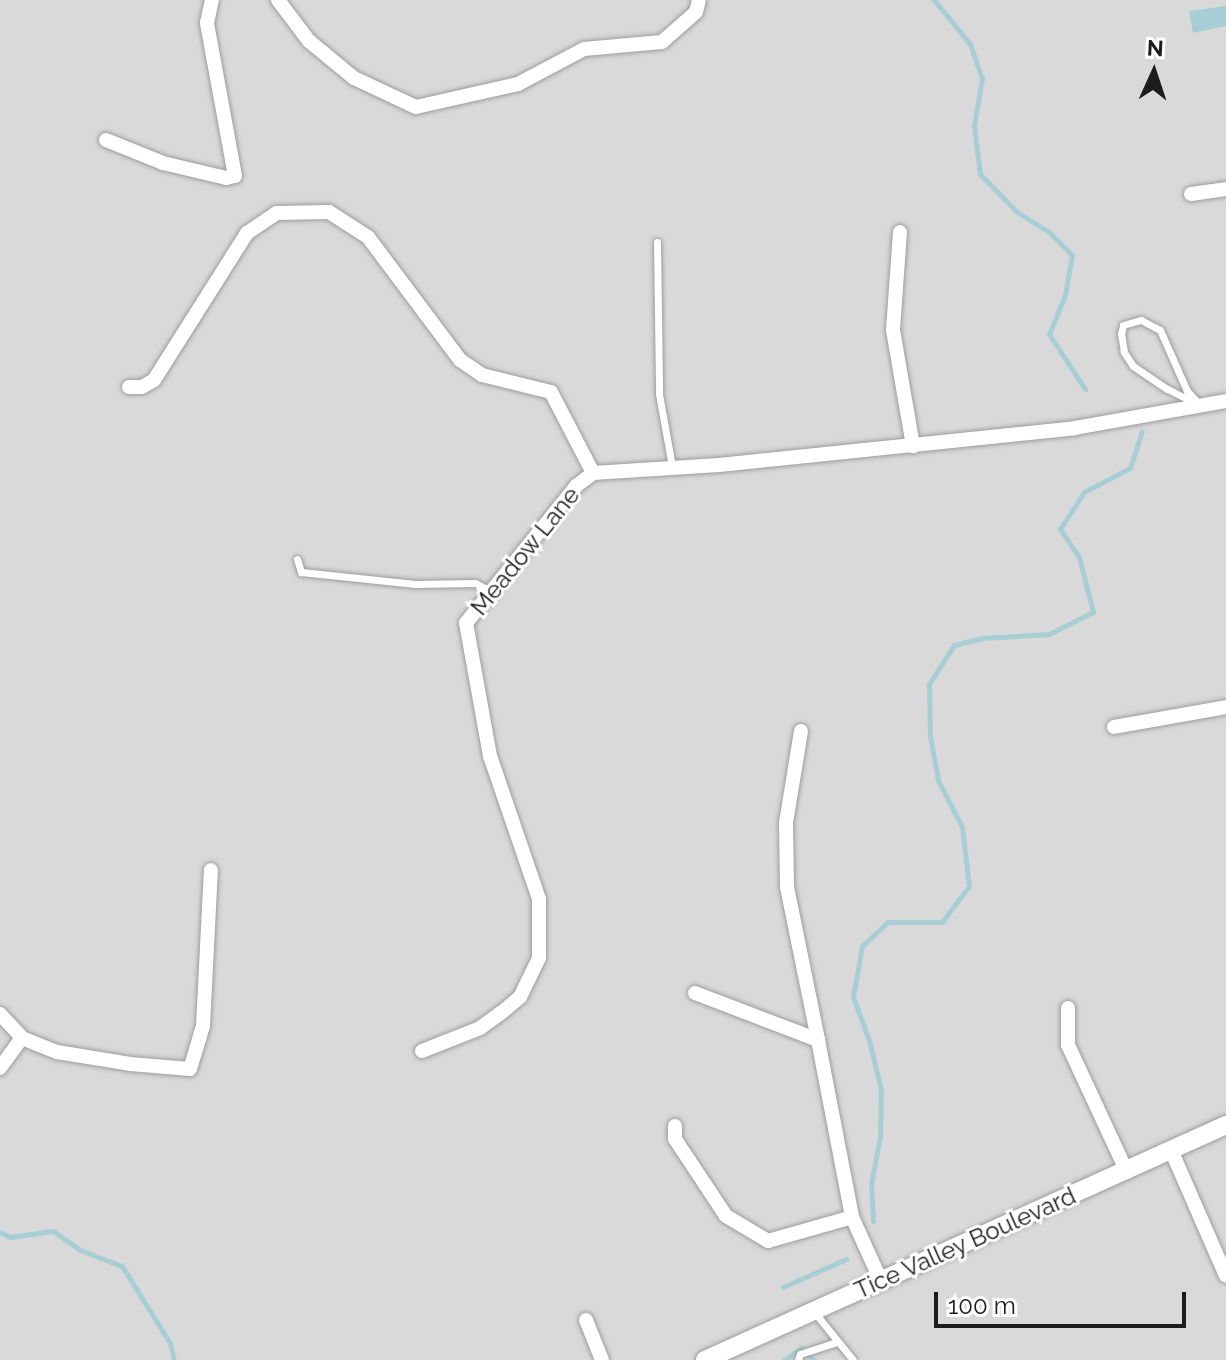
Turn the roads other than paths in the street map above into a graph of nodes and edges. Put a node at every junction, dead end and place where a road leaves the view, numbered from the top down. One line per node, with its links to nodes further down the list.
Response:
1 (212, 0): 4 (street)
2 (278, 0): 3 (street)
3 (699, 0)
4 (106, 140)
5 (1226, 189): 6 (street)
6 (1191, 194)
7 (900, 232): 12 (street)
8 (657, 242): 13 (lane)
9 (129, 387): 14 (street)
10 (1226, 401): 11 (street, Meadow Lane)
11 (1201, 406): 11 (lane); 12 (street, Meadow Lane)
12 (913, 446): 13 (street, Meadow Lane)
13 (672, 466): 14 (street, Meadow Lane)
14 (593, 473): 16 (street, Meadow Lane)
15 (297, 559): 16 (lane)
16 (491, 591): 26 (street, Meadow Lane)
17 (1226, 707): 18 (street)
18 (1114, 727)
19 (801, 731): 25 (street)
20 (211, 870): 24 (street)
21 (695, 993): 25 (street)
22 (1068, 1008): 31 (street)
23 (0, 1014): 24 (street)
24 (22, 1038): 27 (street)
25 (818, 1040): 32 (street)
26 (422, 1051)
27 (0, 1068)
28 (1226, 1125): 30 (street, Tice Valley Boulevard)
29 (675, 1126): 32 (street)
30 (1171, 1150): 31 (street, Tice Valley Boulevard); 33 (street)
31 (1126, 1170): 34 (street, Tice Valley Boulevard)
32 (852, 1217): 34 (street)
33 (1226, 1276)
34 (881, 1281): 35 (street, Tice Valley Boulevard)
35 (813, 1311): 37 (lane); 40 (street, Tice Valley Boulevard)
36 (586, 1320): 39 (street)
37 (837, 1342): 38 (lane); 41 (lane)
38 (799, 1357)
39 (602, 1360)
40 (705, 1360)
41 (853, 1360)

